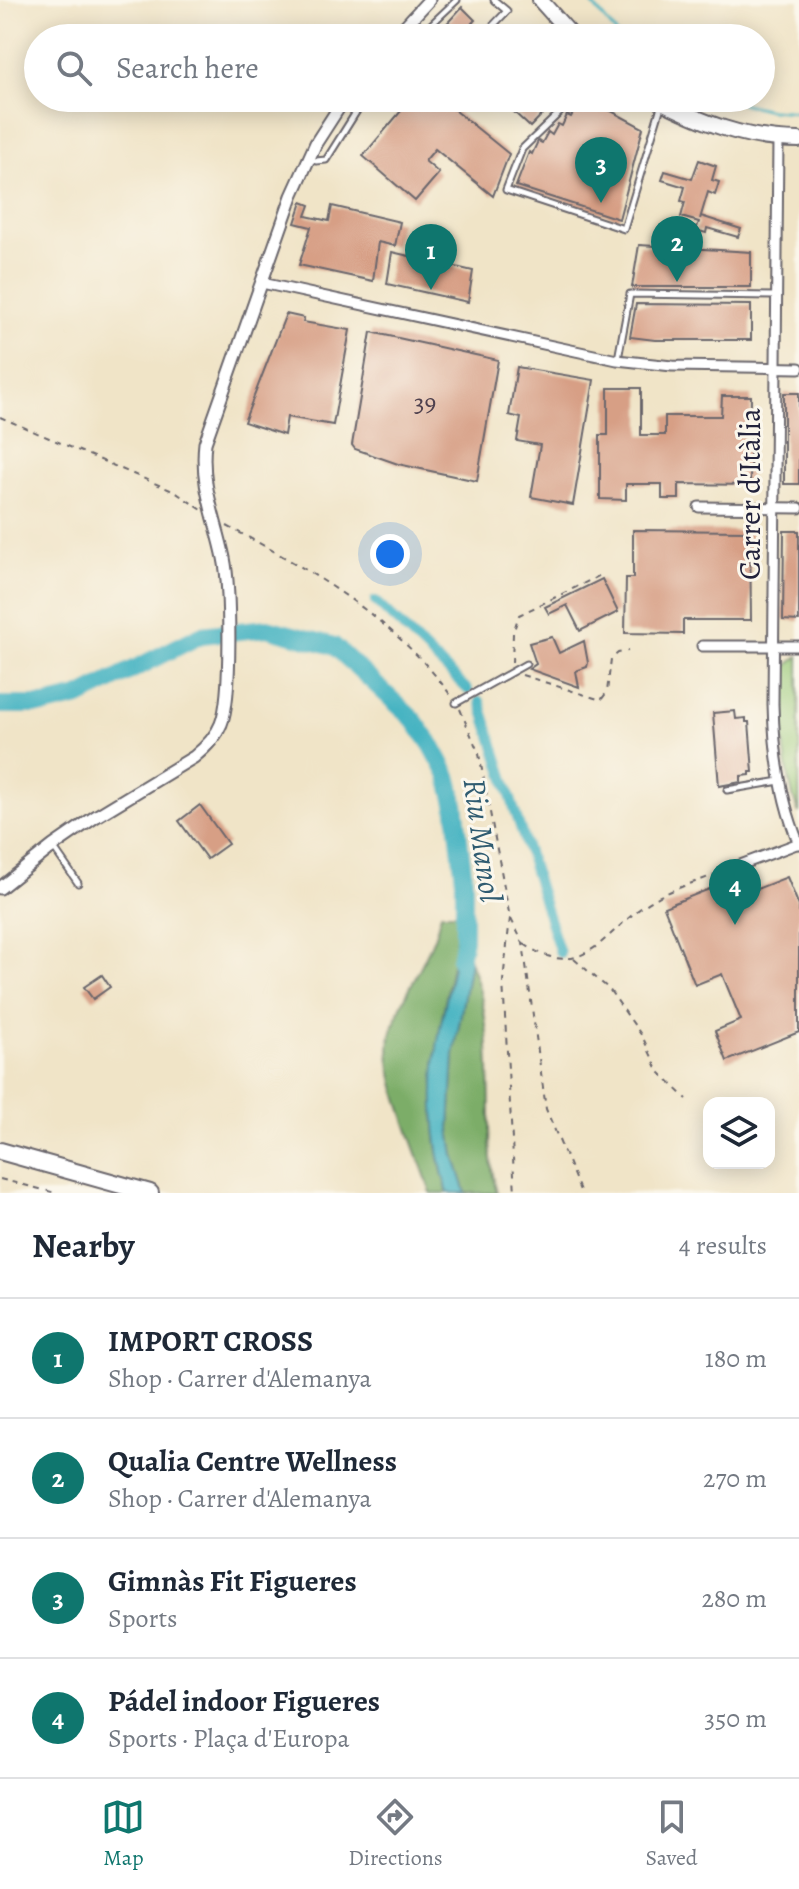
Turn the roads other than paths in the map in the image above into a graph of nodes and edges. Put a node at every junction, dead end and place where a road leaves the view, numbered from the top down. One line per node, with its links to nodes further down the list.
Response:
1 (429, 0): 5 (street)
2 (457, 0): 7 (lane)
3 (494, 0): 8 (lane)
4 (539, 2): 9 (main road)
5 (407, 22): 6 (lane)
6 (409, 24)
7 (434, 24)
8 (494, 24)
9 (560, 24)
10 (337, 112): 17 (street)
11 (356, 112): 17 (lane)
12 (560, 112): 13 (lane)
13 (655, 112)
14 (683, 112): 15 (main road)
15 (778, 140): 16 (main road); 19 (street, Carrer d'Itàlia)
16 (799, 140)
17 (309, 158): 18 (street)
18 (262, 283): 20 (street); 34 (street)
19 (775, 296): 20 (lane); 21 (street, Carrer d'Itàlia)
20 (617, 360): 21 (street)
21 (774, 368): 22 (street); 24 (street, Carrer d'Itàlia)
22 (799, 368)
23 (699, 507): 24 (street)
24 (775, 507): 25 (street); 27 (street, Carrer d'Itàlia)
25 (799, 508)
26 (702, 646): 27 (street)
27 (773, 646): 28 (street); 31 (street, Carrer d'Itàlia)
28 (799, 646)
29 (526, 664): 30 (lane)
30 (456, 703)
31 (780, 781): 32 (lane); 33 (street, Carrer d'Itàlia)
32 (727, 790)
33 (799, 843): 35 (street)
34 (53, 846): 36 (lane); 37 (street)
35 (727, 870)
36 (78, 883)
37 (0, 888)
38 (0, 1151): 39 (highway)
39 (150, 1193)

